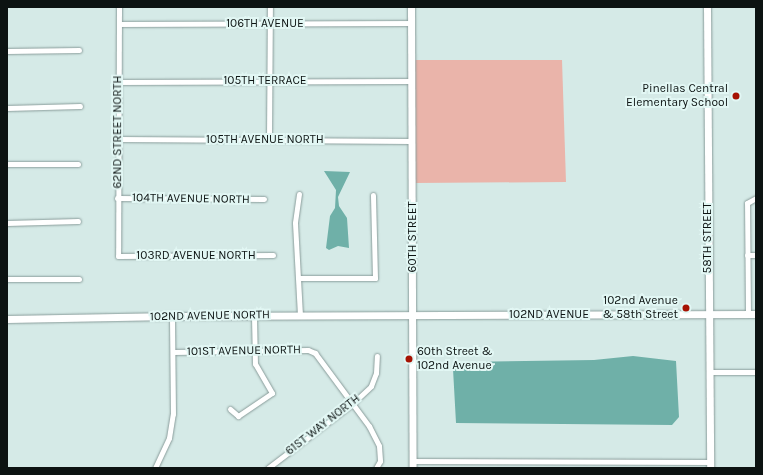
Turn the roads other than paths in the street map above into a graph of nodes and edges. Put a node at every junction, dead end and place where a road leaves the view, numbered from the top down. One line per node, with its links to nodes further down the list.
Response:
1 (119, 7): 6 (street, 62ND STREET NORTH)
2 (270, 7): 7 (street)
3 (411, 7): 5 (street, 60TH STREET)
4 (707, 7): 40 (street, 58TH STREET)
5 (411, 23): 7 (street, 106TH AVENUE); 11 (street, 60TH STREET)
6 (119, 24): 7 (street, 106TH AVENUE); 12 (street, 62ND STREET NORTH)
7 (270, 24): 10 (street)
8 (79, 50): 9 (street)
9 (7, 51)
10 (269, 80): 11 (street, 105TH TERRACE); 12 (street, 105TH TERRACE); 16 (street)
11 (411, 81): 17 (street, 60TH STREET)
12 (118, 82): 15 (street, 62ND STREET NORTH)
13 (80, 106): 14 (street)
14 (7, 108)
15 (118, 140): 16 (street, 105TH AVENUE NORTH); 22 (street, 62ND STREET NORTH)
16 (269, 140): 17 (street, 105TH AVENUE NORTH)
17 (412, 141): 39 (street, 60TH STREET)
18 (7, 164): 19 (street)
19 (78, 164)
20 (299, 194): 32 (street)
21 (373, 196): 32 (street)
22 (117, 198): 24 (street, 104TH AVENUE NORTH); 30 (street, 62ND STREET NORTH)
23 (756, 198): 28 (street)
24 (264, 199)
25 (78, 221): 26 (street)
26 (7, 223)
27 (273, 255): 30 (street, 103RD AVENUE NORTH)
28 (747, 255): 29 (street); 34 (street)
29 (756, 255)
30 (118, 256)
31 (79, 278): 33 (street)
32 (299, 278): 37 (street)
33 (7, 279)
34 (748, 314): 35 (street); 40 (street)
35 (756, 314)
36 (254, 315): 37 (street, 102ND AVENUE NORTH); 38 (street, 102ND AVENUE NORTH); 42 (street)
37 (300, 315): 39 (street, 102ND AVENUE NORTH)
38 (172, 316): 41 (street, 102ND AVENUE NORTH); 43 (street)
39 (413, 316): 40 (street, 102ND AVENUE); 49 (street, 60TH STREET)
40 (709, 316): 45 (street, 58TH STREET)
41 (7, 319)
42 (254, 350): 43 (street, 101ST AVENUE NORTH); 47 (street, 101ST AVENUE NORTH); 48 (street)
43 (173, 352): 51 (street)
44 (377, 356): 47 (street, 61ST WAY NORTH)
45 (710, 372): 46 (street); 50 (street, 58TH STREET)
46 (756, 372)
47 (352, 404): 52 (street, 61ST WAY NORTH); 53 (street)
48 (230, 409)
49 (413, 465): 50 (street)
50 (709, 465)
51 (155, 468)
52 (268, 468)
53 (376, 468)

